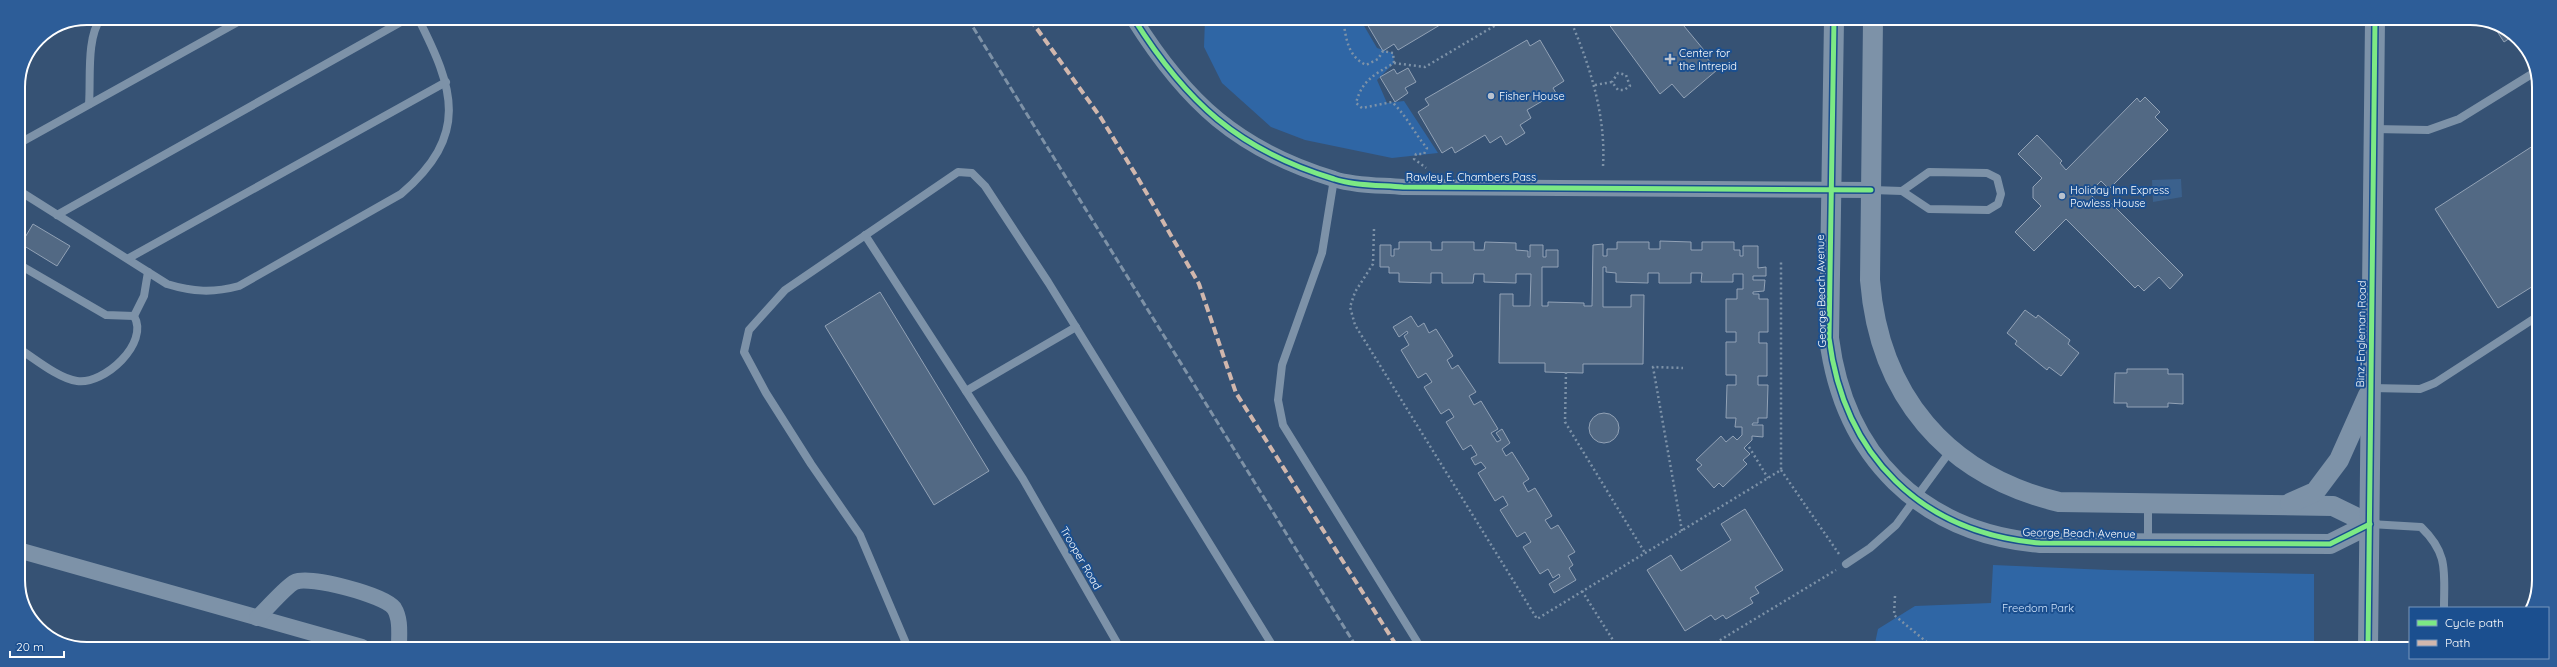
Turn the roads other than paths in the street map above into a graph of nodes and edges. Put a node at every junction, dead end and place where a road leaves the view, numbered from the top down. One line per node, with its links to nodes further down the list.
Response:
1 (232, 25): 11 (lane)
2 (396, 25): 19 (lane)
3 (422, 25): 10 (lane)
4 (1139, 25): 14 (street, Rawley E. Chambers Pass)
5 (1834, 25): 15 (street, George Beach Avenue)
6 (1873, 25): 16 (street)
7 (2375, 25): 12 (street, Binz-Engleman Road)
8 (95, 27): 11 (lane)
9 (2531, 75): 12 (lane)
10 (446, 82): 21 (lane); 23 (lane)
11 (89, 104): 13 (lane)
12 (2374, 129): 28 (street, Binz-Engleman Road)
13 (25, 140)
14 (1334, 179): 15 (street, Rawley E. Chambers Pass); 45 (lane)
15 (1830, 190): 16 (street, Rawley E. Chambers Pass); 31 (street, George Beach Avenue)
16 (1871, 190): 17 (lane); 30 (street)
17 (1902, 190): 17 (lane)
18 (25, 194): 19 (lane)
19 (57, 215): 21 (lane)
20 (865, 236): 26 (lane); 29 (lane, Trooper Road); 42 (lane)
21 (129, 258): 23 (lane)
22 (25, 268): 24 (lane)
23 (148, 272): 24 (lane)
24 (134, 316): 27 (lane)
25 (2532, 320): 28 (lane)
26 (1076, 327): 29 (lane); 44 (lane)
27 (25, 352)
28 (2371, 388): 33 (street); 34 (street, Binz-Engleman Road)
29 (966, 391): 43 (lane, Trooper Road)
30 (1951, 450): 31 (lane); 32 (street)
31 (1915, 500): 35 (street, George Beach Avenue); 37 (lane)
32 (2148, 504): 33 (street); 35 (lane)
33 (2284, 506): 34 (street)
34 (2370, 524): 35 (street, George Beach Avenue); 38 (lane); 46 (street, Binz-Engleman Road)
35 (2148, 544)
36 (25, 552): 39 (street)
37 (1846, 564)
38 (2444, 607)
39 (257, 618): 40 (street); 41 (street)
40 (344, 642)
41 (399, 642)
42 (905, 642)
43 (1117, 642)
44 (1270, 642)
45 (1418, 642)
46 (2368, 642)

